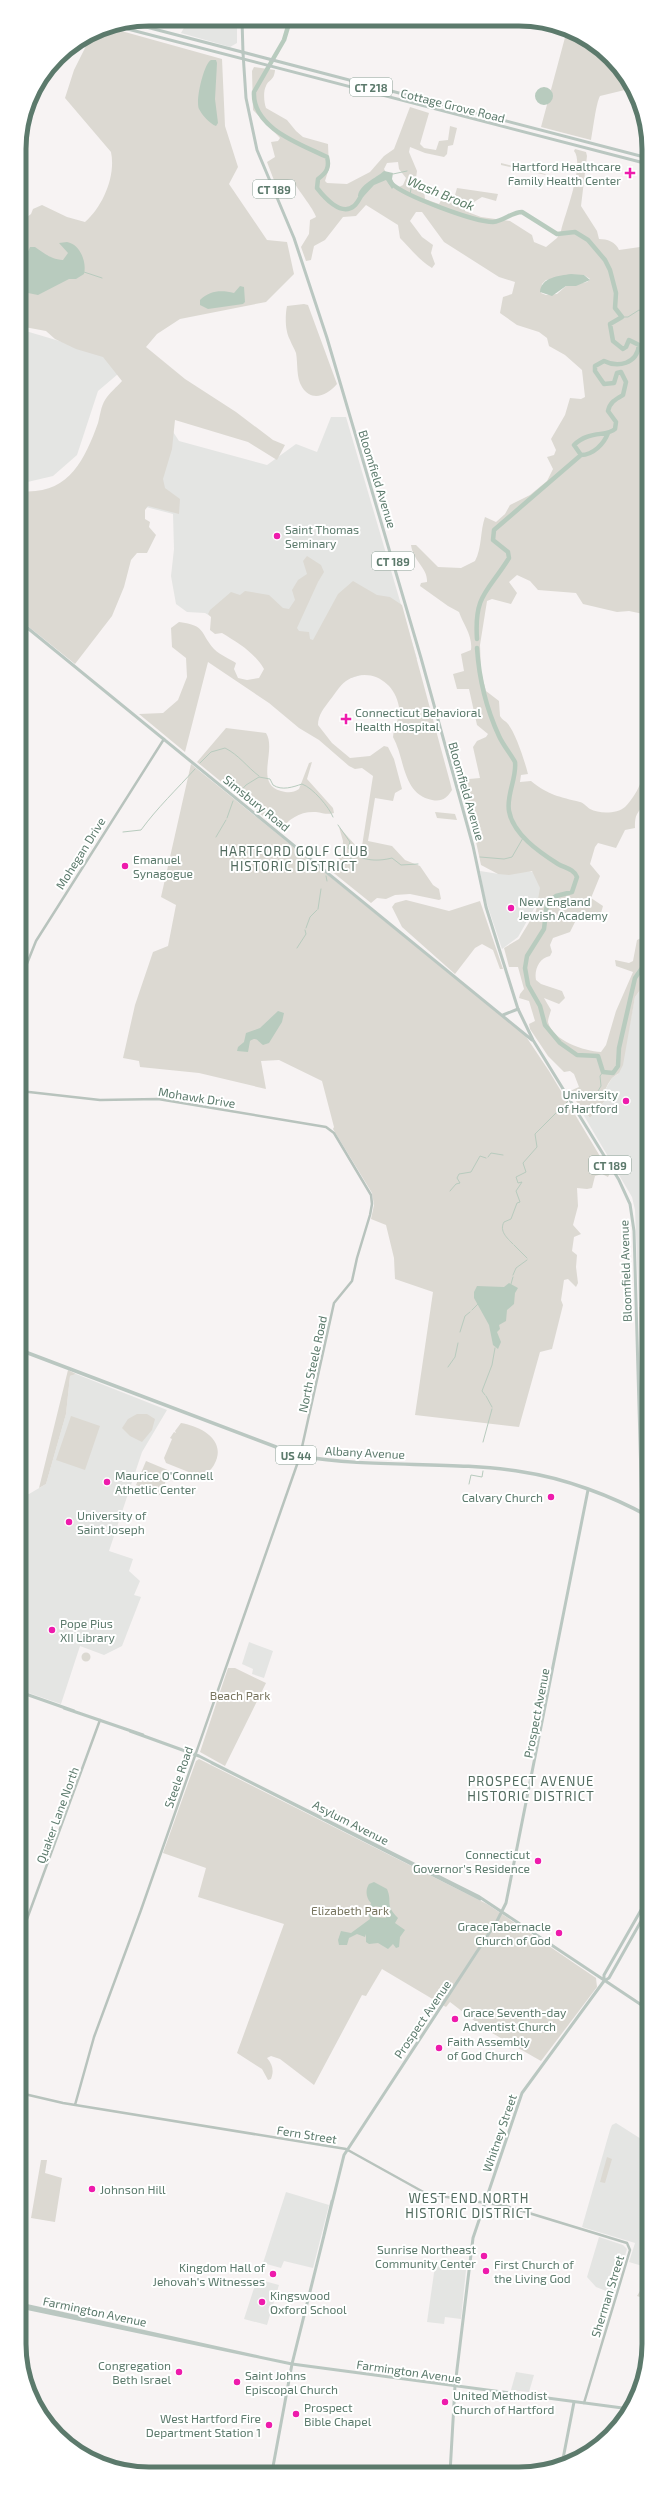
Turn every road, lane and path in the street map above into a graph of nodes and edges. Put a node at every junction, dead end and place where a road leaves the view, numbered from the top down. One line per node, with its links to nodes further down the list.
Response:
1 (142, 26): 4 (main road, Cottage Grove Road / CT 218)
2 (242, 26): 6 (main road, Bloomfield Avenue / CT 189)
3 (124, 28): 5 (main road, Cottage Grove Road / CT 218)
4 (187, 38): 5 (main road); 6 (main road, Cottage Grove Road / CT 218)
5 (182, 43): 7 (main road, Cottage Grove Road / CT 218)
6 (243, 52): 7 (main road, Bloomfield Avenue / CT 189); 8 (main road, Cottage Grove Road / CT 218)
7 (243, 59): 9 (main road, Cottage Grove Road / CT 218); 15 (main road, Bloomfield Avenue / CT 189)
8 (593, 144): 9 (main road); 10 (main road, Cottage Grove Road / CT 218)
9 (591, 150): 11 (main road, Cottage Grove Road / CT 218)
10 (642, 156)
11 (642, 163)
12 (26, 627): 13 (main road, Simsbury Road)
13 (164, 739): 14 (street, Mohegan Drive); 16 (main road, Simsbury Road)
14 (26, 966)
15 (518, 1009): 16 (main road); 18 (main road, Bloomfield Avenue / CT 189)
16 (503, 1015): 17 (main road, Simsbury Road)
17 (521, 1030): 18 (main road, Simsbury Road); 19 (main road, Simsbury Road)
18 (529, 1033): 19 (main road, Bloomfield Avenue / CT 189)
19 (533, 1040): 25 (main road, Bloomfield Avenue / CT 189)
20 (26, 1092): 21 (street, Mohawk Drive)
21 (352, 1281): 23 (street, North Steele Road)
22 (26, 1352): 23 (highway, Albany Avenue / US 44)
23 (300, 1456): 24 (highway, Albany Avenue / US 44); 28 (street, Steele Road)
24 (588, 1490): 25 (highway, Albany Avenue / US 44); 30 (main road, Prospect Avenue)
25 (642, 1512)
26 (26, 1694): 27 (main road, Asylum Avenue)
27 (100, 1720): 28 (main road, Asylum Avenue); 33 (street, Quaker Lane North)
28 (196, 1755): 30 (main road, Asylum Avenue); 39 (street, Steele Road)
29 (642, 1908): 31 (main road)
30 (504, 1911): 36 (main road, Asylum Avenue); 40 (main road, Prospect Avenue)
31 (640, 1912): 34 (main road)
32 (642, 1920): 35 (main road)
33 (26, 1922)
34 (624, 1943): 35 (main road); 36 (main road)
35 (628, 1945): 36 (main road)
36 (604, 1980): 37 (main road, Asylum Avenue); 41 (main road, Whitney Street)
37 (642, 2005)
38 (26, 2094): 39 (street, Fern Street)
39 (75, 2105): 40 (street, Fern Street)
40 (346, 2149): 41 (street, Fern Street); 44 (main road, Prospect Avenue)
41 (485, 2203): 42 (street, Fern Street); 45 (main road, Whitney Street)
42 (580, 2228): 47 (street, Sherman Street)
43 (26, 2307): 44 (main road, Farmington Avenue)
44 (292, 2364): 45 (main road, Farmington Avenue); 50 (main road, Prospect Avenue)
45 (455, 2386): 46 (main road, Farmington Avenue); 51 (main road, Whitney Street)
46 (574, 2402): 47 (main road, Farmington Avenue); 49 (main road)
47 (584, 2403): 48 (main road, Farmington Avenue)
48 (623, 2408)
49 (563, 2458)
50 (273, 2467)
51 (450, 2467)

